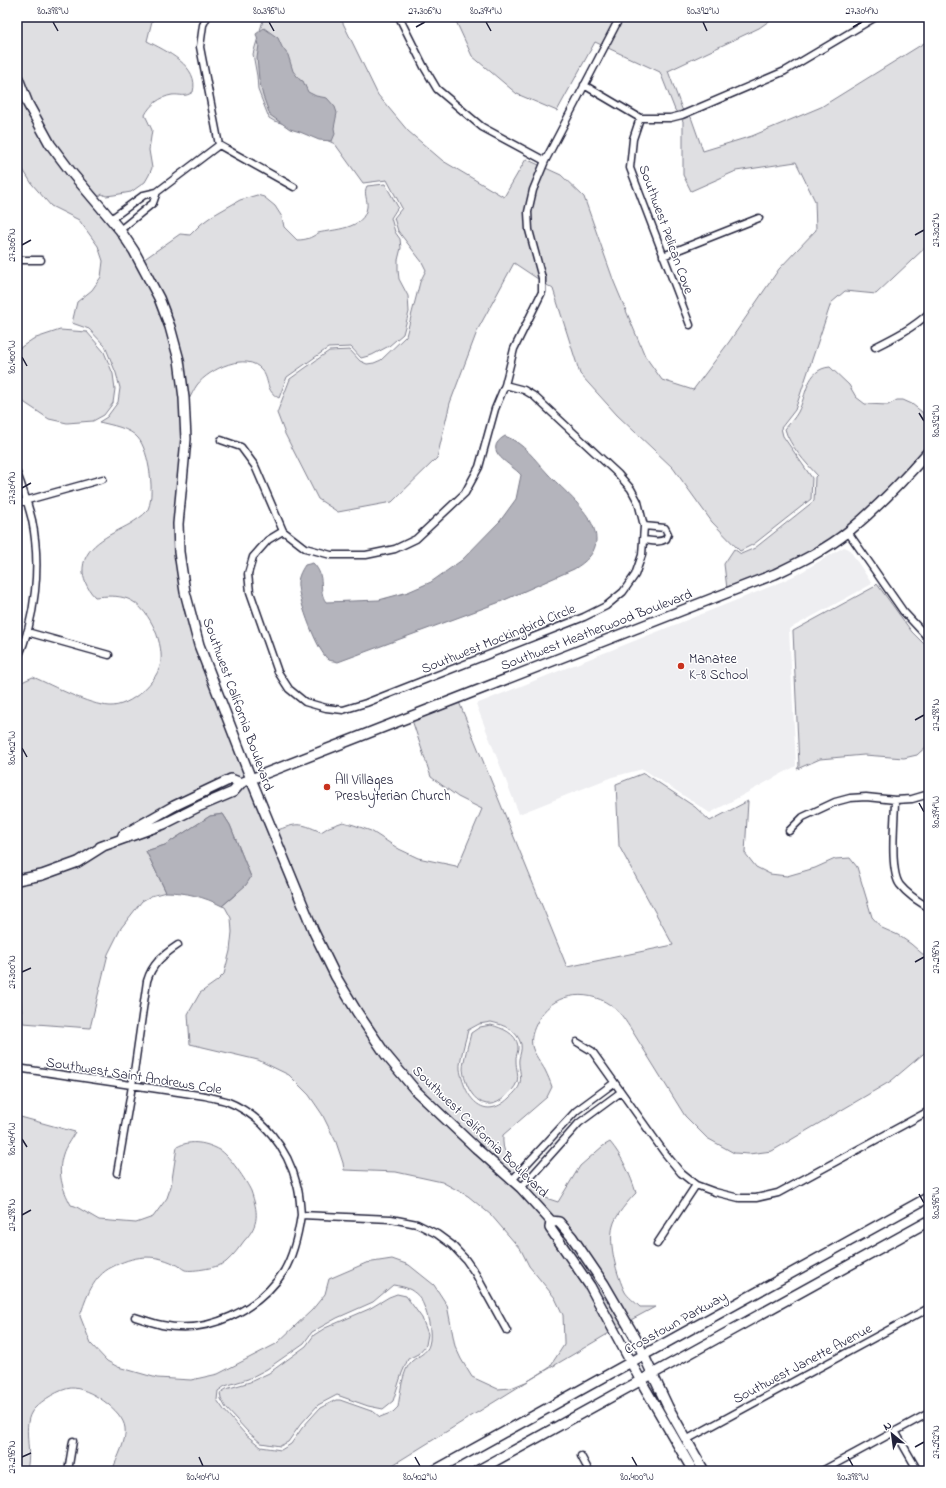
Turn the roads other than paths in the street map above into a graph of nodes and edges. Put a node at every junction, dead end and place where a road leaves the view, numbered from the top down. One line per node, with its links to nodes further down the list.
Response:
1 (207, 17): 8 (street)
2 (399, 17): 9 (street)
3 (620, 17): 6 (street)
4 (876, 17): 7 (street)
5 (17, 76): 13 (street, Southwest California Boulevard)
6 (584, 85): 7 (street); 9 (street)
7 (640, 118): 15 (street, Southwest Pelican Cove)
8 (219, 145): 10 (street); 11 (street)
9 (544, 161): 21 (street)
10 (294, 187)
11 (157, 192): 13 (street); 14 (street)
12 (759, 218): 15 (street)
13 (111, 219): 14 (street, Southwest California Boulevard)
14 (120, 230): 36 (street, Southwest California Boulevard)
15 (663, 256): 19 (street, Southwest Pelican Cove)
16 (17, 260): 17 (street)
17 (41, 260)
18 (929, 313): 20 (street)
19 (690, 325)
20 (875, 347)
21 (505, 385): 28 (street, Southwest Mockingbird Circle); 29 (street)
22 (221, 440): 29 (street)
23 (929, 451): 30 (street, Southwest Heatherwood Boulevard)
24 (17, 473): 26 (street)
25 (103, 479): 26 (street)
26 (27, 500): 27 (street); 32 (street)
27 (17, 503)
28 (644, 526): 31 (street, Southwest Mockingbird Circle); 31 (street)
29 (282, 531): 31 (street, Southwest Mockingbird Circle)
30 (848, 532): 33 (street); 36 (street, Southwest Heatherwood Boulevard)
31 (644, 540)
32 (27, 632): 34 (street); 35 (street)
33 (929, 639)
34 (109, 655)
35 (17, 660)
36 (251, 779): 37 (street, Southwest Heatherwood Boulevard); 54 (street, Southwest California Boulevard)
37 (241, 783): 40 (street, Southwest Heatherwood Boulevard); 41 (street, Southwest Heatherwood Boulevard)
38 (929, 794): 39 (street)
39 (895, 800): 42 (street); 45 (street)
40 (167, 809): 41 (street); 43 (street, Southwest Heatherwood Boulevard)
41 (173, 820): 43 (street, Southwest Heatherwood Boulevard)
42 (789, 830)
43 (100, 847): 44 (street, Southwest Heatherwood Boulevard)
44 (17, 880)
45 (929, 908)
46 (178, 945): 50 (street)
47 (577, 1042): 49 (street)
48 (17, 1068): 50 (street, Southwest Saint Andrews Cole)
49 (614, 1083): 51 (street); 54 (street)
50 (132, 1086): 53 (street); 58 (street, Southwest Saint Andrews Cole)
51 (621, 1092): 55 (street); 56 (street)
52 (929, 1111): 55 (street)
53 (117, 1173)
54 (512, 1180): 56 (street, Southwest California Boulevard)
55 (696, 1185): 61 (street)
56 (521, 1188): 59 (street, Southwest California Boulevard)
57 (929, 1197): 65 (street, Crosstown Parkway)
58 (301, 1216): 63 (street, Southwest Saint Andrews Cole); 64 (street)
59 (551, 1220): 65 (street, Southwest California Boulevard); 66 (street, Southwest California Boulevard)
60 (929, 1221): 67 (street)
61 (657, 1244)
62 (929, 1308): 71 (street, Southwest Janette Avenue)
63 (135, 1317)
64 (507, 1331)
65 (643, 1355): 66 (street, Crosstown Parkway); 67 (street, Southwest California Boulevard)
66 (631, 1362): 68 (street, Southwest California Boulevard); 75 (street, Crosstown Parkway)
67 (652, 1374): 68 (street); 71 (street, Southwest California Boulevard)
68 (641, 1381): 76 (street); 78 (street, Southwest California Boulevard)
69 (929, 1413): 70 (street)
70 (895, 1431): 80 (street); 81 (street)
71 (686, 1440): 79 (street, Southwest California Boulevard)
72 (72, 1441): 74 (street)
73 (581, 1456): 77 (street)
74 (68, 1471)
75 (434, 1471)
76 (477, 1471)
77 (589, 1471)
78 (693, 1471)
79 (704, 1471)
80 (822, 1471)
81 (918, 1471)

